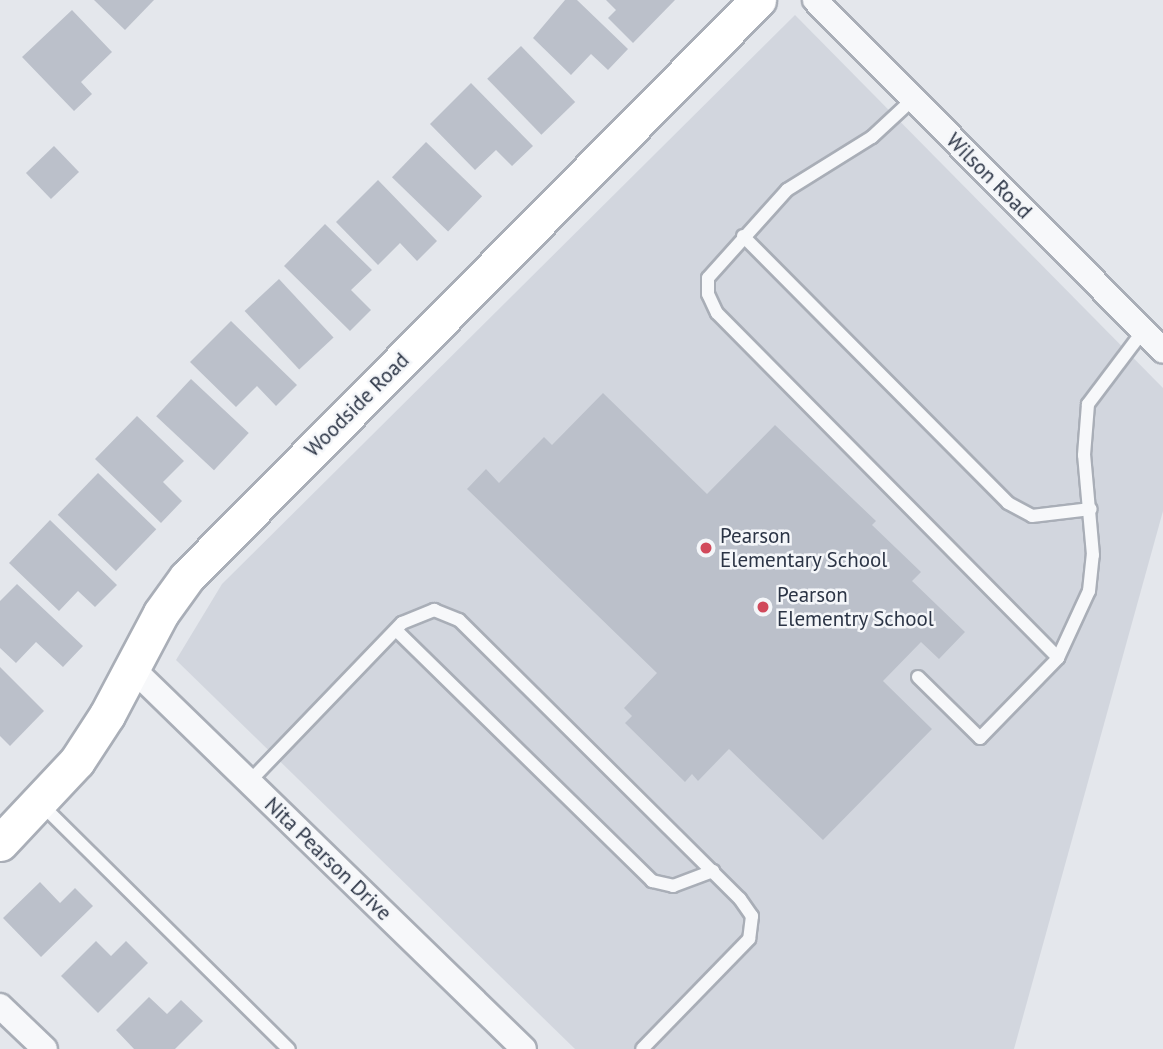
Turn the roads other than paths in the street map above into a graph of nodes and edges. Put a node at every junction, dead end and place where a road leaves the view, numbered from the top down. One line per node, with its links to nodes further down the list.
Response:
1 (758, 0): 10 (street, Woodside Road)
2 (815, 0): 3 (street, Wilson Road)
3 (913, 99): 4 (lane); 5 (street, Wilson Road)
4 (743, 236): 7 (lane); 9 (lane)
5 (1143, 331): 6 (street, Wilson Road); 7 (lane)
6 (1163, 351)
7 (1091, 509): 9 (lane)
8 (396, 630): 12 (lane); 15 (lane); 15 (lane)
9 (1058, 658): 11 (lane)
10 (133, 669): 12 (street, Nita Pearson Drive); 13 (street, Woodside Road)
11 (918, 677)
12 (249, 782): 19 (street, Nita Pearson Drive)
13 (40, 803): 14 (street, Woodside Road); 18 (lane)
14 (0, 843)
15 (713, 871): 20 (lane)
16 (0, 1006): 17 (street)
17 (33, 1045)
18 (289, 1049)
19 (523, 1049)
20 (642, 1049)

